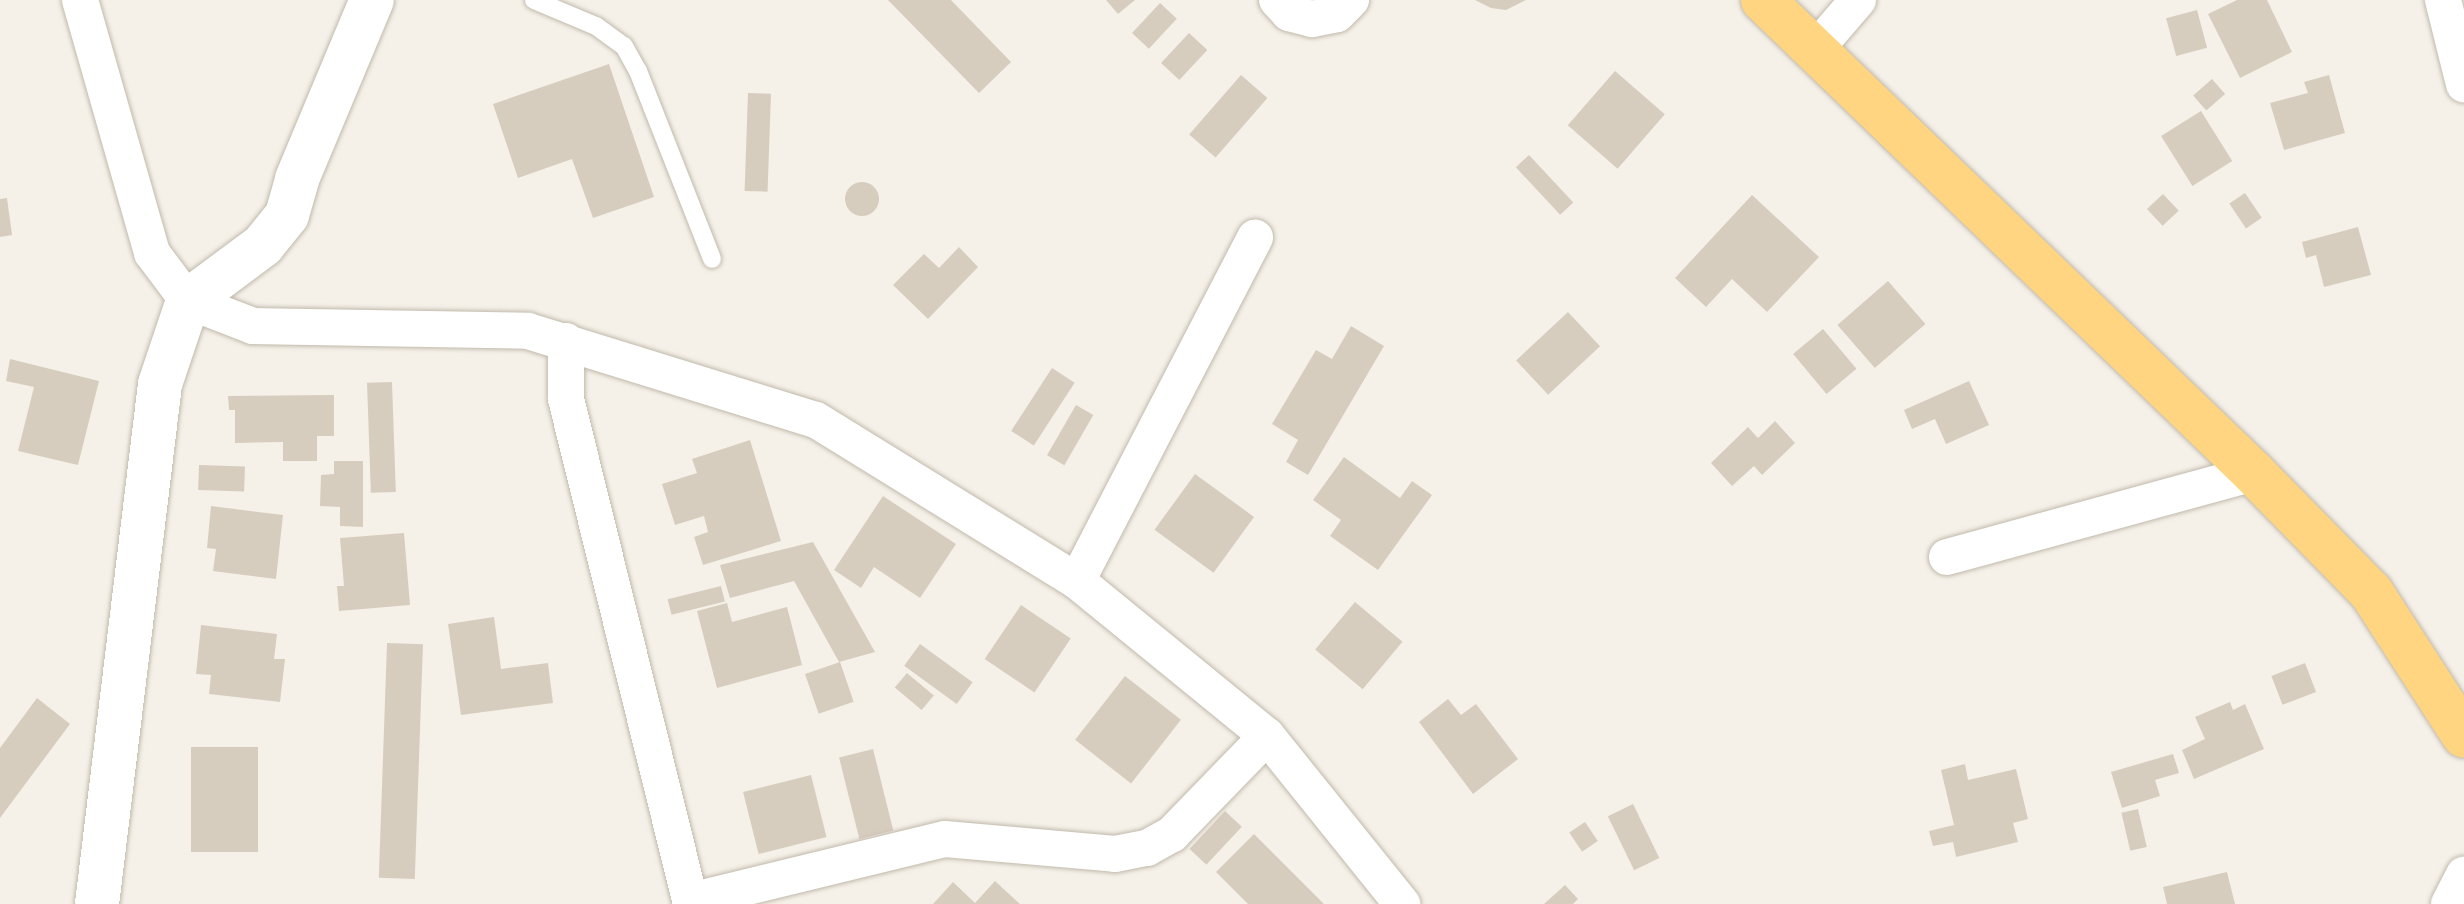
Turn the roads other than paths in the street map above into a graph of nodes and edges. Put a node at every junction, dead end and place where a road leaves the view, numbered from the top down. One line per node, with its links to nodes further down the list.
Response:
1 (80, 0): 13 (street)
2 (372, 0): 13 (street)
3 (534, 0): 12 (lane)
4 (1277, 0): 5 (street)
5 (1351, 0)
6 (1763, 0): 9 (highway)
7 (1858, 0): 9 (street)
8 (2443, 0): 10 (street)
9 (1815, 50): 15 (highway)
10 (2464, 84)
11 (1255, 237): 17 (street)
12 (712, 259)
13 (188, 301): 14 (street); 22 (street)
14 (566, 341): 17 (street); 21 (street)
15 (2254, 473): 16 (street); 19 (highway)
16 (1947, 557)
17 (1077, 581): 18 (street)
18 (1267, 736): 21 (street); 23 (street)
19 (2464, 736)
20 (2464, 875): 24 (street)
21 (690, 903)
22 (97, 904)
23 (1402, 904)
24 (2449, 904)

